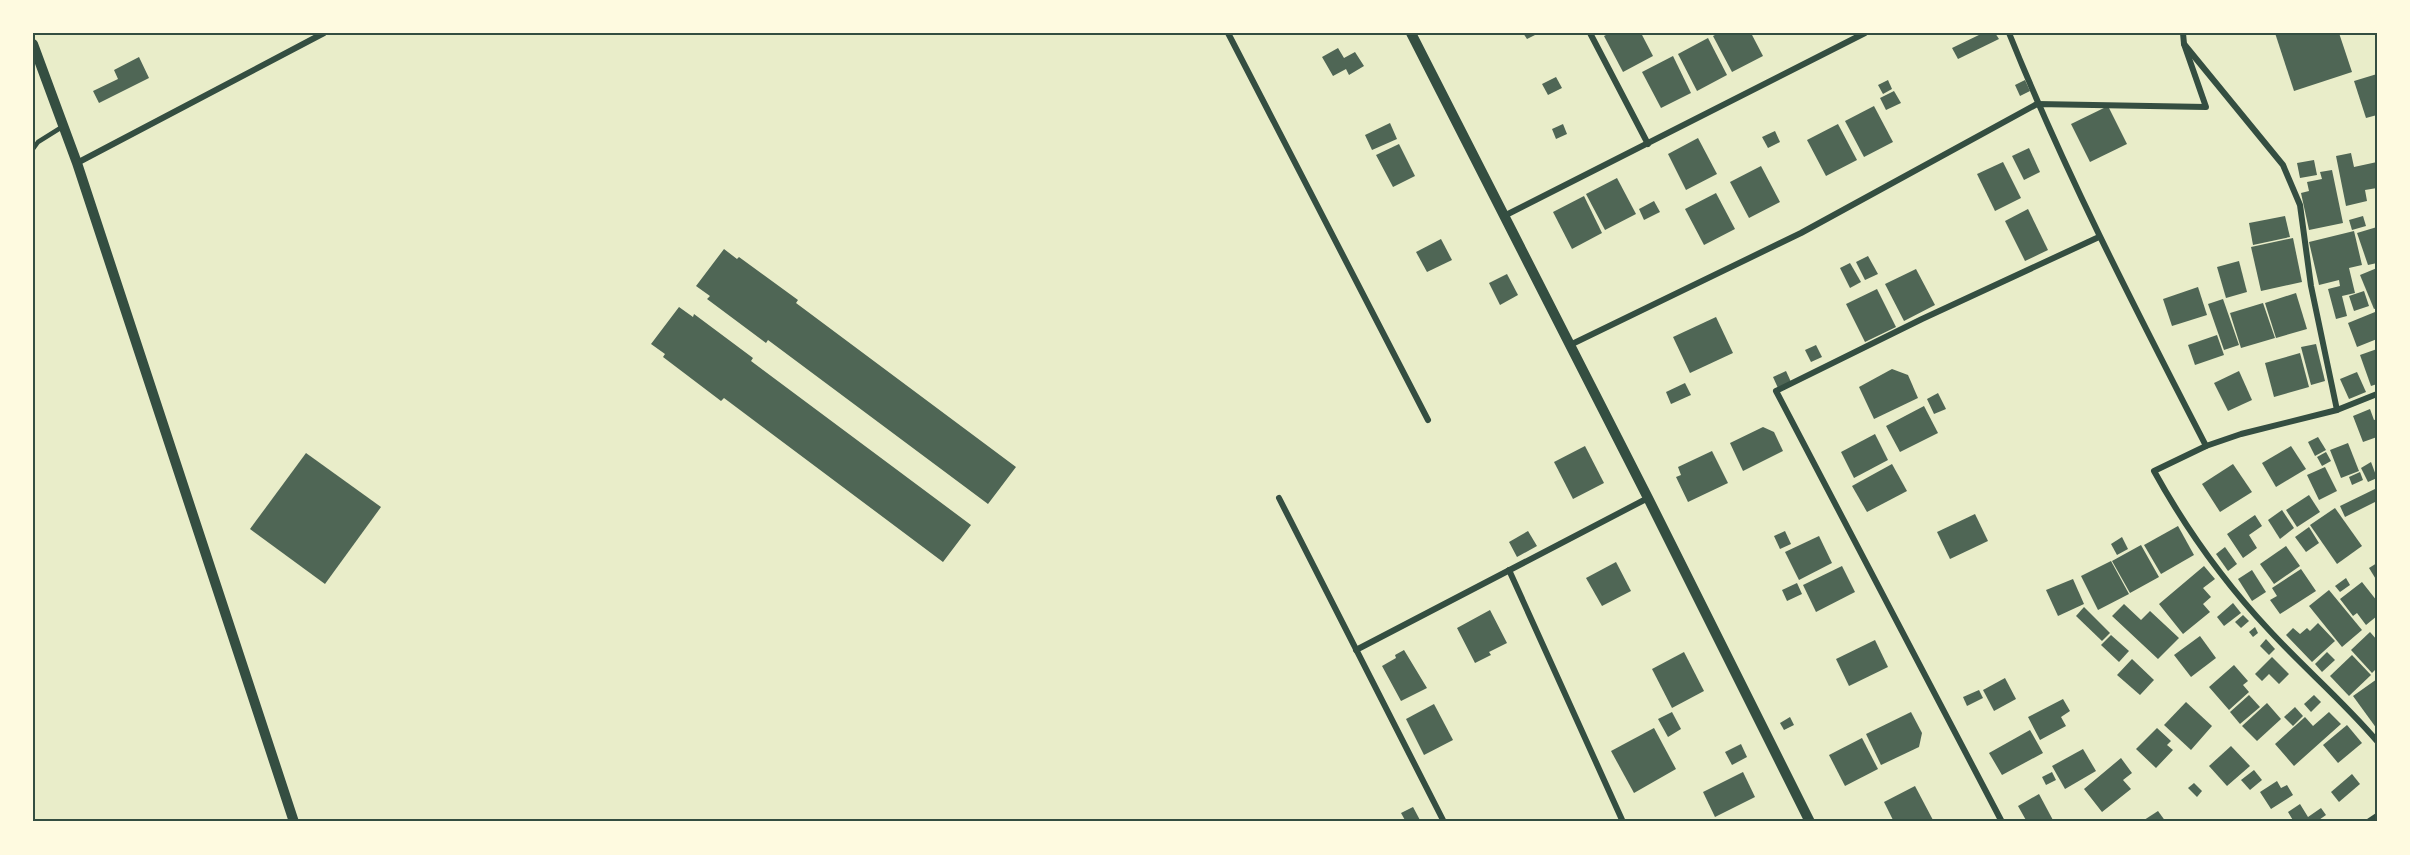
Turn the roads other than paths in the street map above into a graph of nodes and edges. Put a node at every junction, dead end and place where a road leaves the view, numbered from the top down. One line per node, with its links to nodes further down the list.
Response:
1 (324, 33): 14 (street)
2 (1411, 33): 15 (street)
3 (1590, 33): 12 (street)
4 (1865, 33): 12 (street)
5 (2009, 33): 10 (street)
6 (2183, 33): 9 (street)
7 (1231, 34): 20 (street)
8 (33, 44): 11 (street)
9 (2184, 44): 10 (street); 19 (street)
10 (2037, 104): 16 (street); 17 (street)
11 (64, 126): 13 (lane); 14 (street)
12 (1648, 144): 15 (street)
13 (33, 149)
14 (77, 163): 28 (street)
15 (1504, 216): 17 (street)
16 (2099, 237): 21 (street); 32 (street)
17 (1570, 345): 23 (street)
18 (2377, 394): 19 (street)
19 (2337, 410): 21 (street)
20 (1428, 420)
21 (2206, 446): 26 (street)
22 (1279, 498): 25 (street)
23 (1648, 498): 24 (street); 31 (street)
24 (1509, 570): 25 (street); 30 (street)
25 (1356, 650): 29 (street)
26 (2377, 741)
27 (2377, 816): 33 (street)
28 (294, 822)
29 (1444, 822)
30 (1623, 822)
31 (1810, 822)
32 (2002, 822)
33 (2368, 822)

